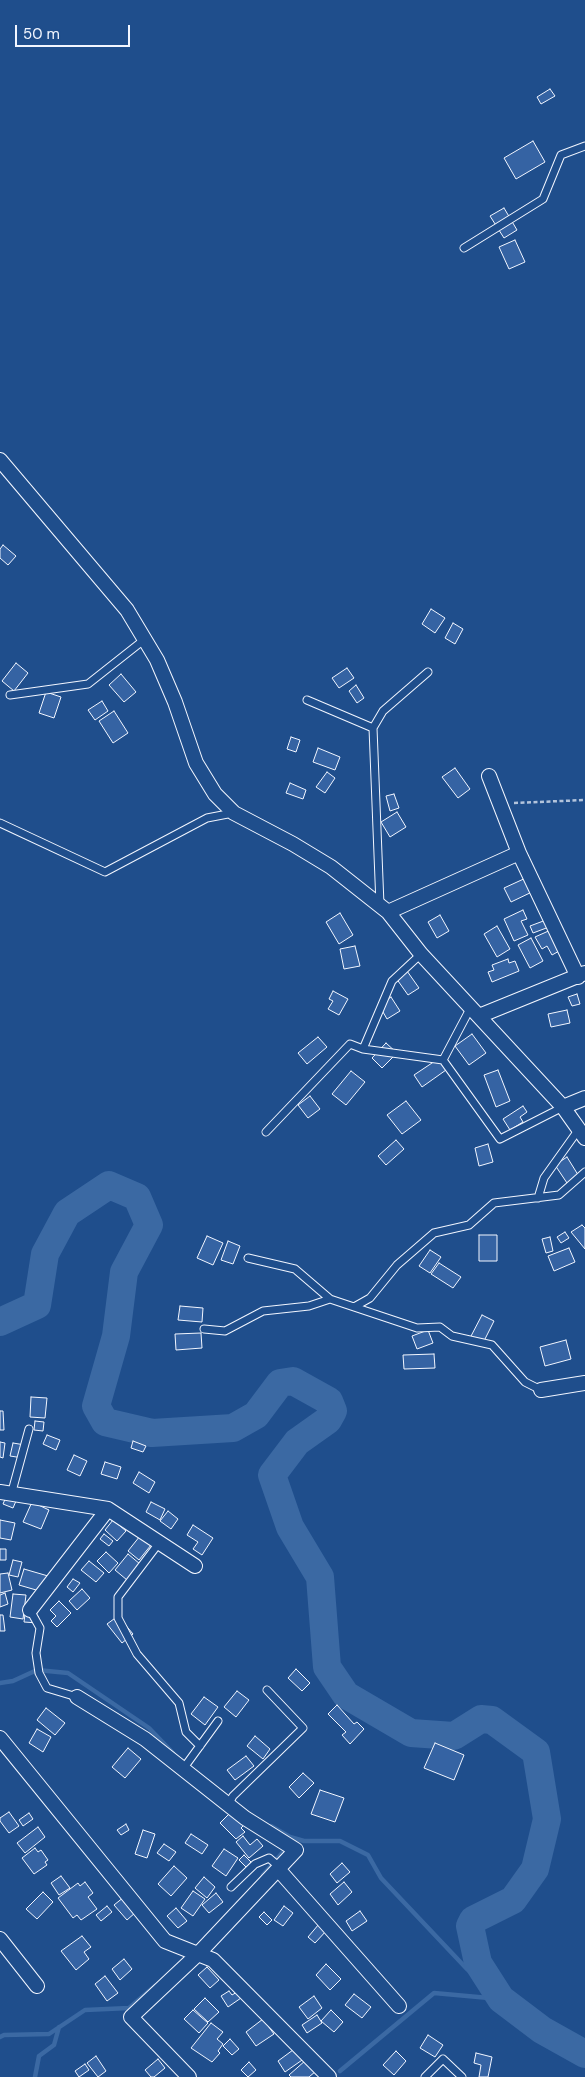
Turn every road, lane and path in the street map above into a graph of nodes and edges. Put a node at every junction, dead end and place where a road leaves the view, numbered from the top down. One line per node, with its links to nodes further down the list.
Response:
1 (585, 146): 2 (lane)
2 (464, 248)
3 (0, 460): 4 (street)
4 (144, 639): 6 (lane); 12 (street)
5 (428, 672): 8 (lane)
6 (10, 695)
7 (307, 700): 8 (lane)
8 (372, 728): 15 (lane)
9 (489, 776): 11 (street)
10 (585, 800): 11 (path)
11 (500, 804): 14 (street)
12 (234, 813): 13 (lane); 15 (street)
13 (0, 823)
14 (519, 853): 15 (street); 17 (street)
15 (384, 909): 16 (street)
16 (421, 954): 18 (street); 19 (lane)
17 (581, 975): 18 (street)
18 (475, 1011): 20 (lane); 22 (street)
19 (363, 1050): 20 (lane); 23 (lane)
20 (443, 1060): 22 (lane)
21 (585, 1098): 22 (street)
22 (563, 1107): 24 (street)
23 (266, 1132)
24 (582, 1133): 26 (lane)
25 (585, 1172): 26 (lane)
26 (538, 1198): 29 (lane)
27 (248, 1258): 28 (lane)
28 (330, 1299): 29 (lane); 30 (lane)
29 (354, 1306): 32 (lane)
30 (204, 1329)
31 (585, 1383): 32 (street)
32 (540, 1390)
33 (29, 1429): 34 (lane)
34 (6, 1494): 35 (street)
35 (108, 1509): 36 (street); 38 (street)
36 (159, 1543): 37 (street); 43 (lane)
37 (195, 1566)
38 (30, 1610): 40 (lane)
39 (267, 1690): 45 (lane)
40 (77, 1697): 44 (street)
41 (218, 1721): 43 (lane)
42 (0, 1738): 49 (street)
43 (200, 1746): 44 (lane)
44 (186, 1766): 45 (street)
45 (230, 1801): 46 (street)
46 (277, 1867): 47 (lane); 49 (street); 51 (street)
47 (231, 1887)
48 (0, 1939): 50 (street)
49 (198, 1954): 52 (street); 53 (street)
50 (37, 1986)
51 (399, 2006)
52 (189, 2077)
53 (329, 2077)
54 (425, 2077): 55 (lane)
55 (462, 2077)

